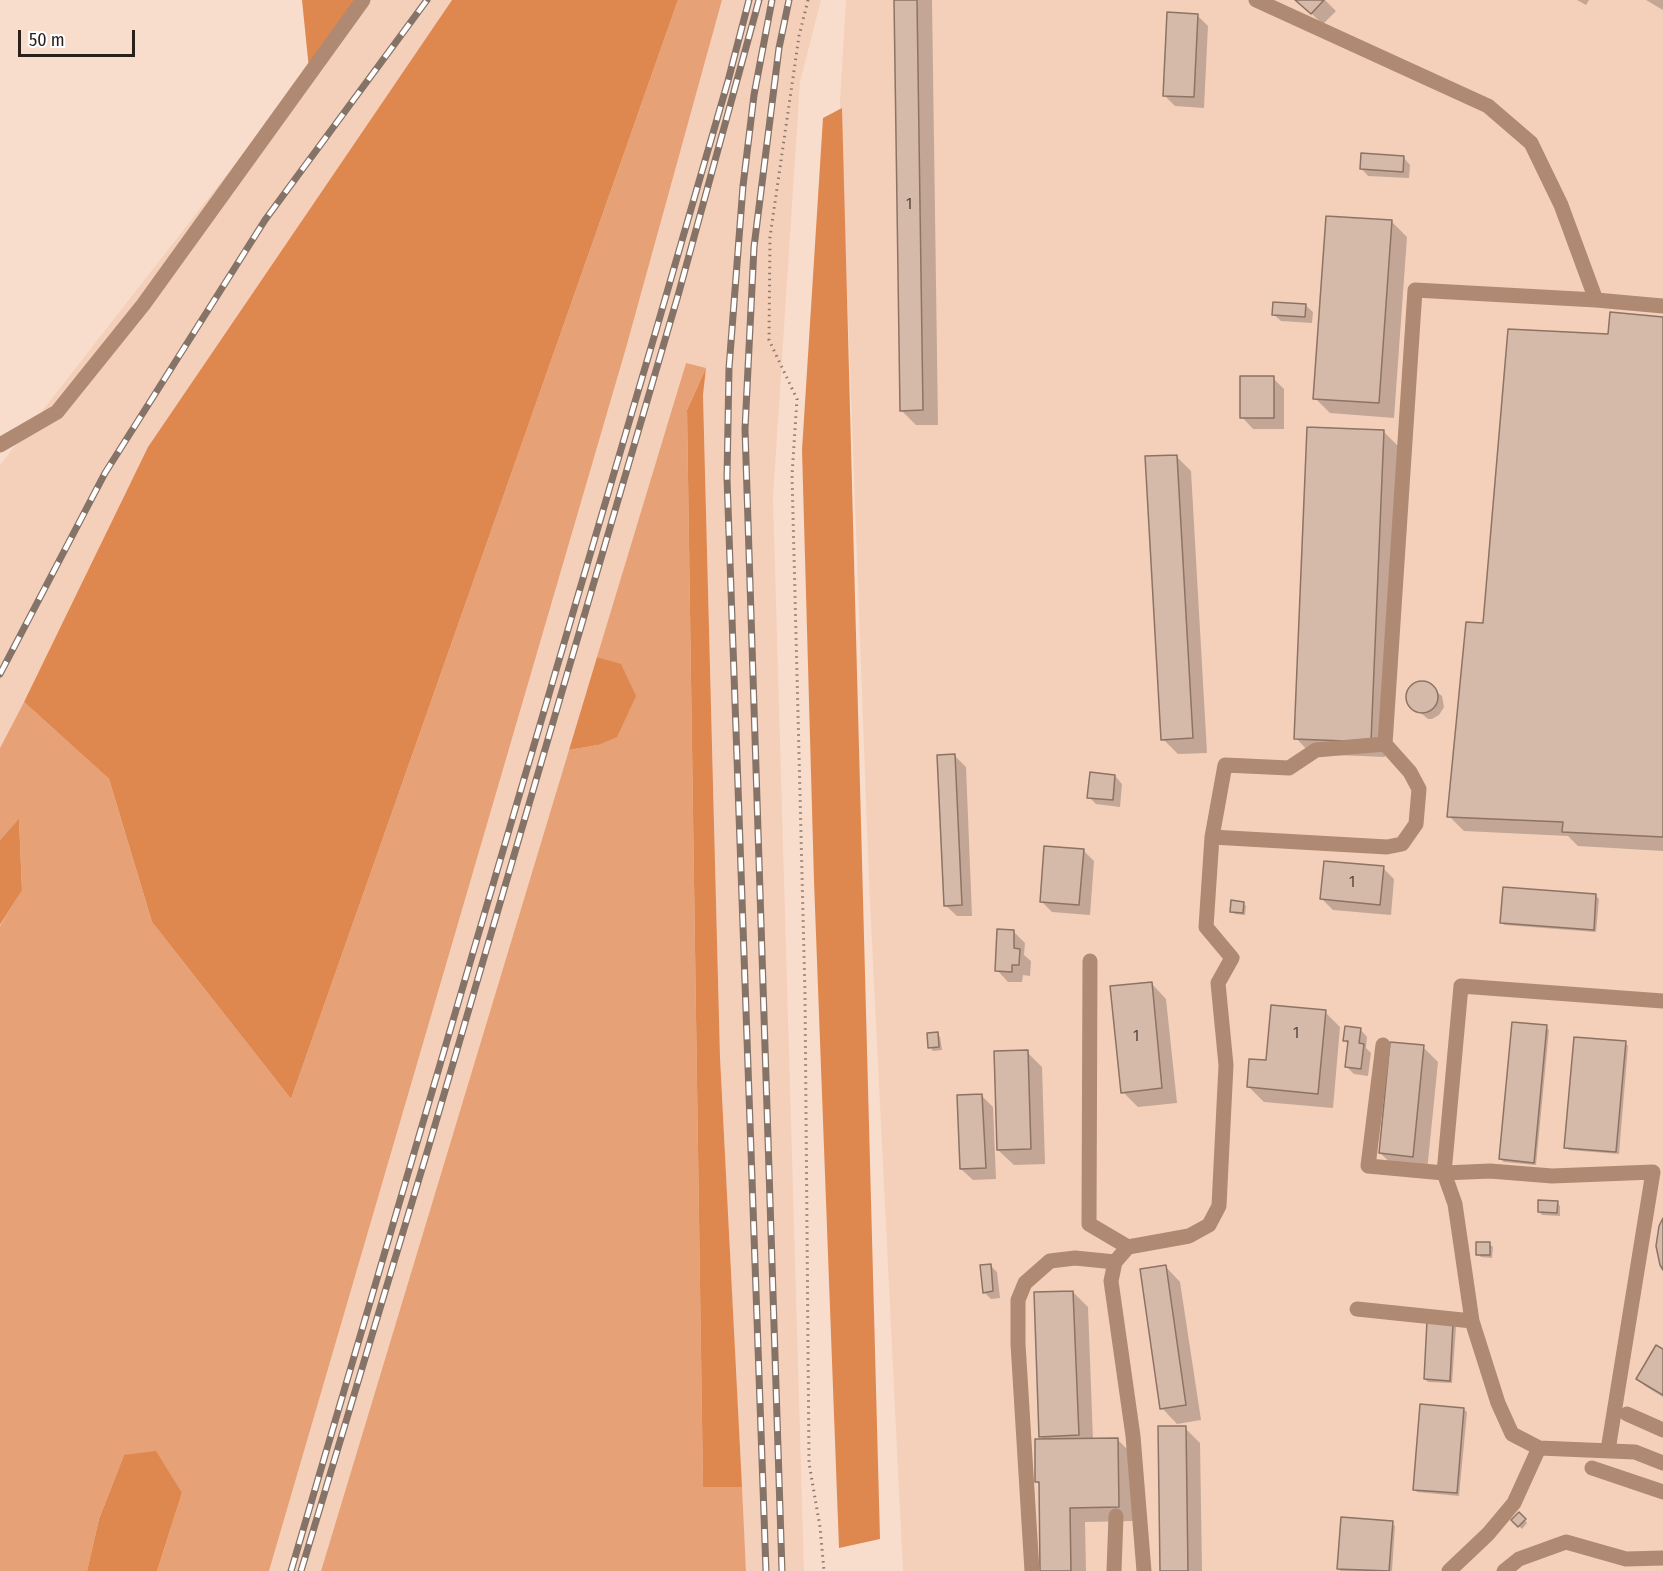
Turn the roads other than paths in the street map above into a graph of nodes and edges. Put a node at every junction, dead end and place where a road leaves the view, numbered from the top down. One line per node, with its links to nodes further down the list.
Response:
1 (363, 0): 5 (lane)
2 (1256, 0): 3 (lane)
3 (1596, 300): 4 (lane); 6 (lane)
4 (1663, 306)
5 (0, 445)
6 (1385, 744): 7 (lane); 7 (lane)
7 (1212, 837): 12 (lane)
8 (1090, 961): 12 (lane)
9 (1663, 1001): 11 (lane)
10 (1383, 1045): 11 (lane)
11 (1444, 1173): 15 (lane); 19 (lane)
12 (1128, 1247): 13 (lane)
13 (1115, 1262): 26 (lane); 28 (lane)
14 (1357, 1309): 15 (lane)
15 (1472, 1321): 18 (lane)
16 (1627, 1414): 17 (lane)
17 (1663, 1430)
18 (1539, 1448): 19 (lane); 29 (lane)
19 (1608, 1450): 20 (lane)
20 (1663, 1463)
21 (1592, 1468): 22 (lane)
22 (1663, 1492)
23 (1116, 1516): 27 (lane)
24 (1663, 1558): 25 (lane)
25 (1622, 1565): 30 (lane)
26 (1032, 1571)
27 (1114, 1571)
28 (1144, 1571)
29 (1449, 1571)
30 (1503, 1571)

